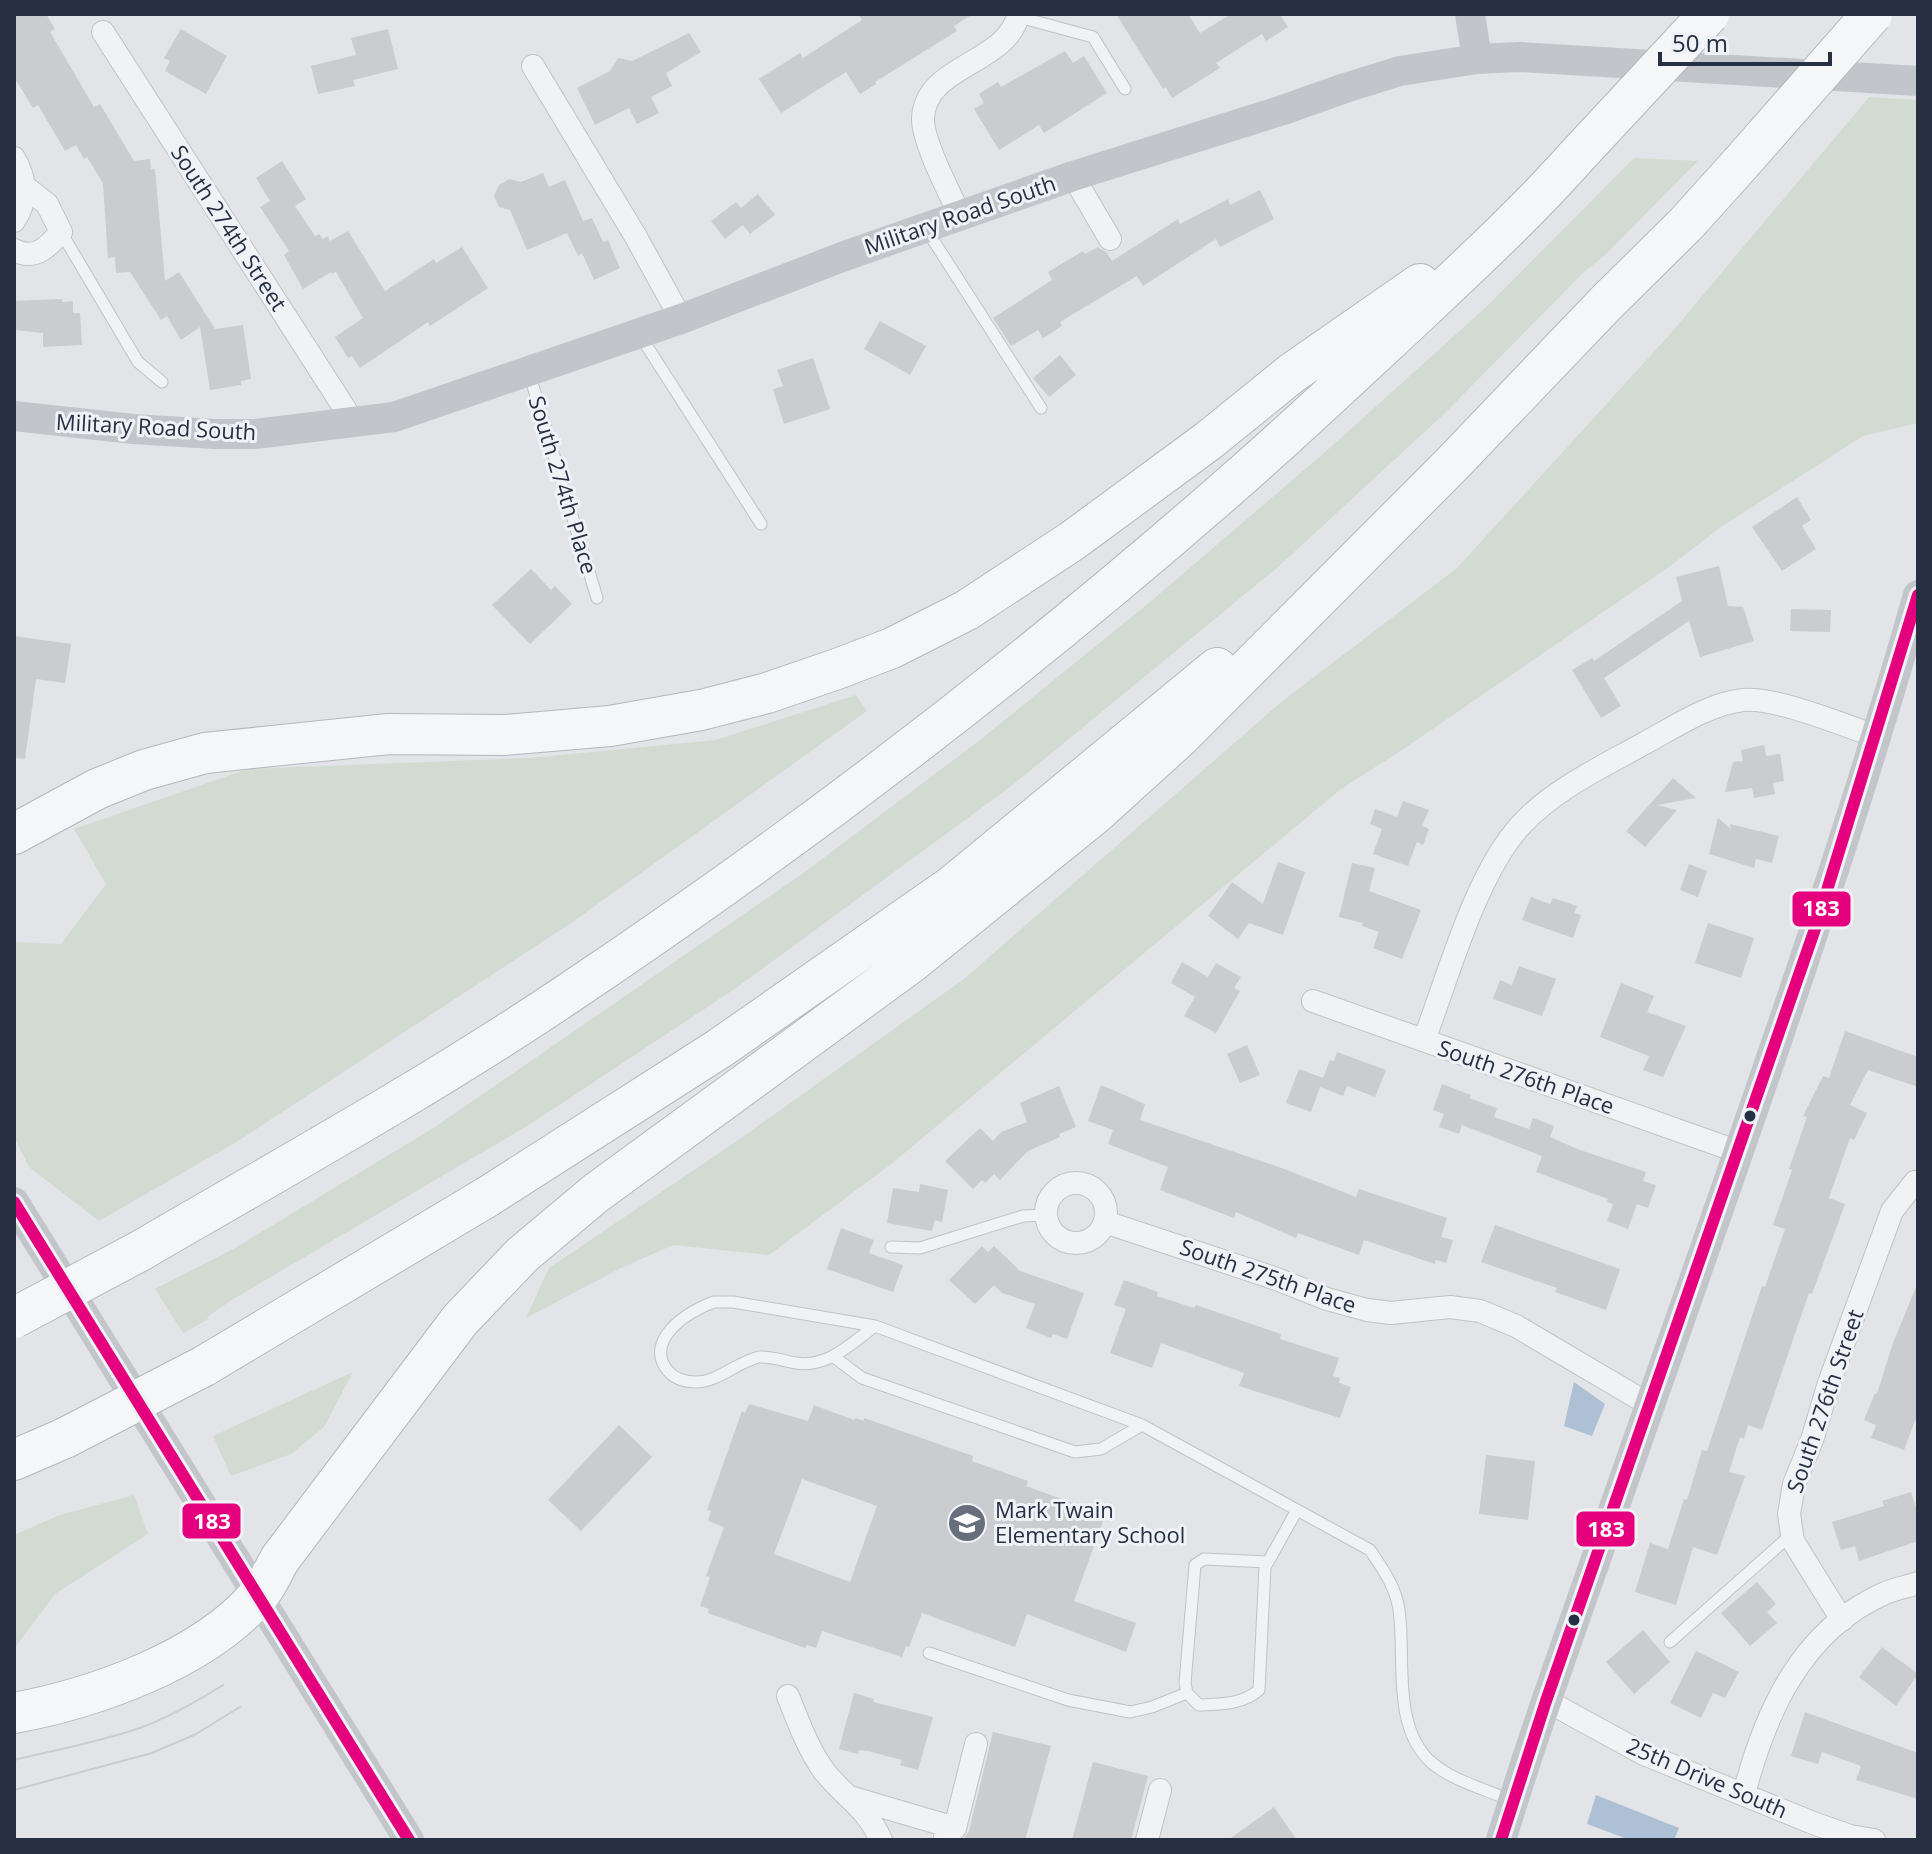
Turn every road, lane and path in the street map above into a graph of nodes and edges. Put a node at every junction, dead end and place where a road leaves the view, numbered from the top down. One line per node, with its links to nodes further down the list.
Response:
1 (1470, 14): 6 (main road)
2 (1709, 14): 13 (highway, bridge)
3 (1872, 14): 28 (highway, bridge)
4 (1019, 15): 9 (lane); 14 (street)
5 (103, 32): 26 (street, South 274th Street)
6 (1477, 59): 8 (main road, Military Road South); 11 (main road, Military Road South)
7 (533, 66): 20 (street)
8 (1918, 81)
9 (1125, 89)
10 (14, 158): 12 (street)
11 (1073, 176): 14 (main road, Military Road South); 18 (street)
12 (24, 186): 15 (street); 17 (street)
13 (1532, 207): 32 (highway); 41 (highway, bridge)
14 (960, 216): 16 (main road, Military Road South)
15 (16, 218)
16 (926, 228): 20 (main road, Military Road South); 24 (lane)
17 (61, 232): 19 (street); 23 (lane)
18 (1110, 239)
19 (14, 250)
20 (681, 319): 21 (main road, Military Road South)
21 (638, 333): 22 (main road, Military Road South); 27 (lane)
22 (528, 372): 26 (main road, Military Road South); 30 (lane, South 274th Place)
23 (162, 382)
24 (1041, 408)
25 (14, 416): 26 (main road, Military Road South)
26 (354, 423)
27 (761, 524)
28 (1384, 530): 46 (highway, bridge); 51 (highway)
29 (1918, 595): 31 (main road)
30 (597, 598)
31 (1878, 737): 34 (street); 35 (main road)
32 (14, 834)
33 (1313, 1001): 34 (street, South 276th Place)
34 (1424, 1040): 35 (street, South 276th Place)
35 (1739, 1152): 44 (main road)
36 (1916, 1182): 48 (street, South 276th Street)
37 (14, 1202): 51 (main road)
38 (1046, 1215): 39 (street); 39 (street); 40 (lane)
39 (1105, 1222): 44 (street, South 275th Place)
40 (891, 1247)
41 (14, 1318)
42 (875, 1326): 43 (lane); 43 (lane); 45 (lane)
43 (834, 1357): 45 (lane)
44 (1650, 1405): 57 (main road)
45 (1142, 1425): 47 (lane)
46 (14, 1460)
47 (1297, 1510): 49 (lane); 63 (lane)
48 (1792, 1534): 52 (street, South 276th Street); 53 (lane)
49 (1268, 1562): 55 (lane); 55 (lane)
50 (1918, 1583): 52 (street)
51 (259, 1595): 58 (highway); 65 (main road)
52 (1842, 1620): 61 (street)
53 (1670, 1642)
54 (929, 1653): 55 (lane)
55 (1187, 1693)
56 (788, 1696): 62 (street)
57 (1547, 1701): 61 (street, 25th Drive South); 63 (main road)
58 (14, 1713)
59 (976, 1744): 64 (street)
60 (1160, 1790): 67 (street)
61 (1744, 1794): 69 (street, 25th Drive South)
62 (853, 1798): 64 (street); 66 (street)
63 (1513, 1801): 68 (main road)
64 (948, 1834)
65 (409, 1840)
66 (881, 1840)
67 (1147, 1840)
68 (1501, 1840)
69 (1874, 1840)

